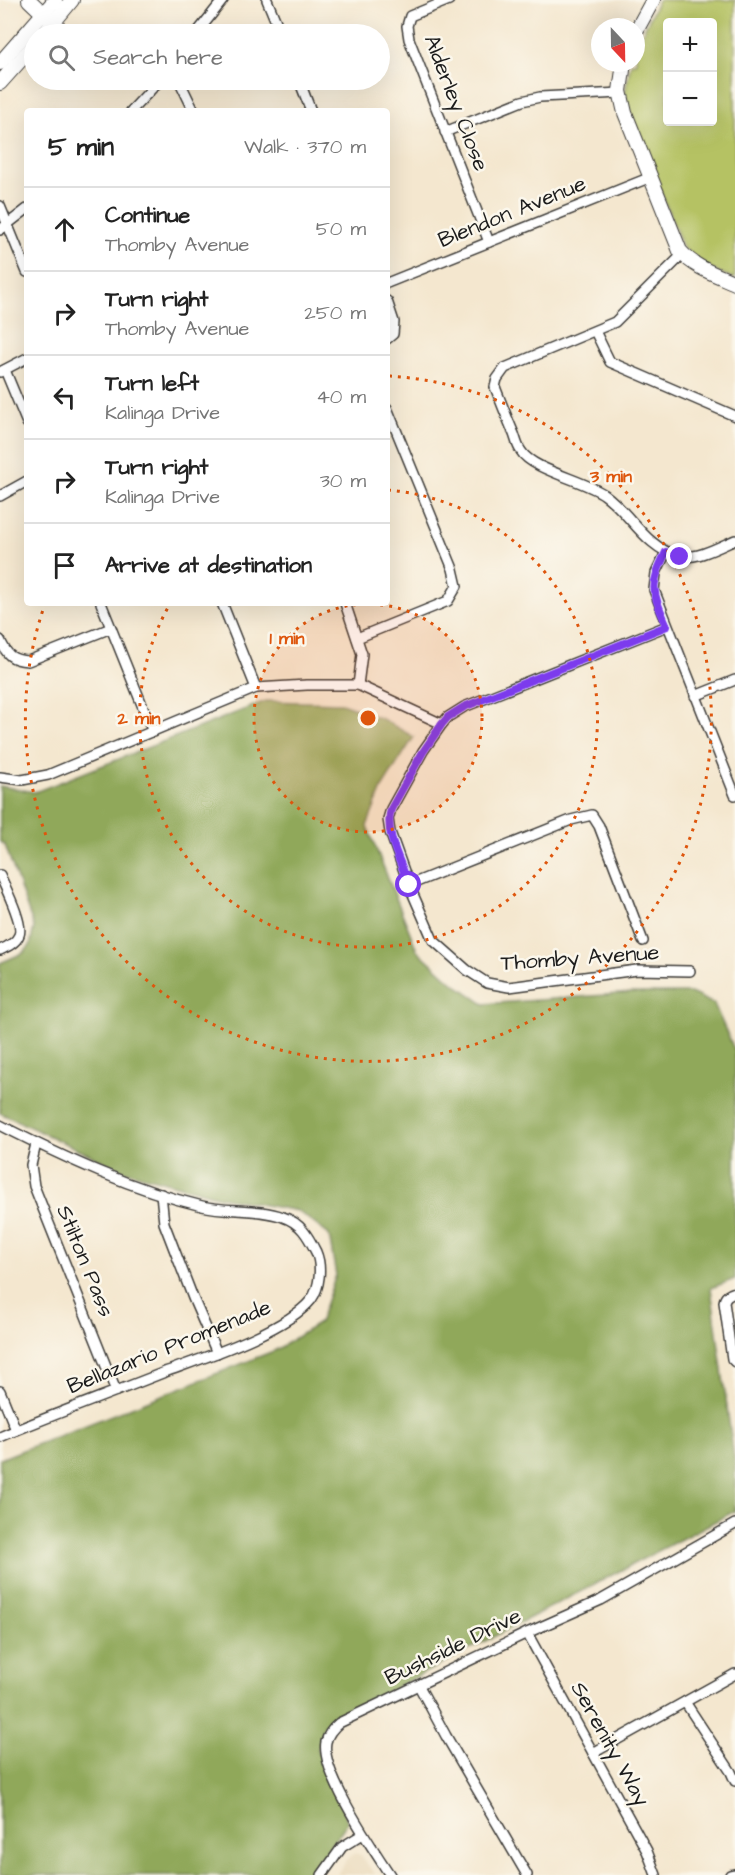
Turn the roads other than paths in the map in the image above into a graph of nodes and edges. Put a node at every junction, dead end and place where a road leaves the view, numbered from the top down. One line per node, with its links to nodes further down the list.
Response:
1 (29, 0): 9 (street)
2 (55, 0): 9 (street)
3 (72, 0): 9 (street)
4 (223, 0): 10 (street)
5 (267, 0): 11 (street)
6 (449, 0): 24 (street, Alderley Close)
7 (653, 0): 8 (street)
8 (643, 18)
9 (47, 24)
10 (204, 24)
11 (277, 24)
12 (24, 43): 14 (street)
13 (24, 56): 16 (street)
14 (0, 63)
15 (623, 72): 20 (street)
16 (0, 82)
17 (151, 90): 21 (street)
18 (184, 90): 22 (street)
19 (303, 90): 23 (street)
20 (621, 93): 24 (street); 25 (street)
21 (134, 108)
22 (193, 108)
23 (310, 108)
24 (445, 132): 29 (street, Alderley Close)
25 (651, 177): 29 (street, Blendon Avenue); 30 (street)
26 (0, 206): 28 (street)
27 (24, 211): 28 (street)
28 (4, 227): 31 (street)
29 (489, 242): 32 (street, Blendon Avenue)
30 (683, 254): 33 (street); 35 (street)
31 (24, 266)
32 (390, 282)
33 (735, 283)
34 (390, 311): 36 (street)
35 (595, 331): 41 (street); 45 (street)
36 (390, 336)
37 (24, 360): 38 (street)
38 (3, 371): 40 (street)
39 (390, 415): 51 (street)
40 (24, 416)
41 (735, 416)
42 (24, 483): 43 (street)
43 (0, 496)
44 (735, 540): 45 (street)
45 (666, 552): 49 (street)
46 (102, 606): 50 (street)
47 (223, 606): 55 (street)
48 (346, 606): 51 (street)
49 (667, 626): 56 (street); 57 (street, Thomby Avenue)
50 (111, 628): 52 (street); 58 (street)
51 (357, 638): 54 (street)
52 (0, 640)
53 (735, 680): 56 (street)
54 (358, 686): 55 (street); 57 (street)
55 (256, 688): 58 (street)
56 (695, 696): 60 (street)
57 (442, 724): 62 (street, Thomby Avenue)
58 (153, 732): 59 (street)
59 (0, 777)
60 (735, 795)
61 (0, 875): 64 (street)
62 (409, 885): 63 (street); 65 (street, Thomby Avenue)
63 (643, 941)
64 (0, 950)
65 (690, 971)
66 (0, 1125): 67 (street, Bellazario Promenade)
67 (36, 1144): 68 (street, Bellazario Promenade); 73 (street, Stilton Pass)
68 (161, 1194): 70 (street); 70 (street, Bellazario Promenade)
69 (735, 1292): 71 (street)
70 (217, 1353): 73 (street, Bellazario Promenade)
71 (735, 1362)
72 (0, 1391): 74 (street)
73 (116, 1391): 74 (street, Bellazario Promenade)
74 (16, 1430): 75 (street, Bellazario Promenade)
75 (0, 1437)
76 (735, 1524): 77 (street, Bushside Drive)
77 (527, 1633): 79 (street, Bushside Drive); 81 (street, Serenity Way)
78 (735, 1674): 80 (street)
79 (419, 1686): 83 (street, Bushside Drive); 87 (street)
80 (685, 1702): 81 (street); 82 (street)
81 (593, 1753): 88 (street, Serenity Way)
82 (735, 1781)
83 (363, 1834): 85 (street); 86 (street, Bushside Drive)
84 (735, 1874): 89 (street)
85 (322, 1875)
86 (390, 1875)
87 (527, 1875)
88 (656, 1875)
89 (730, 1875)

